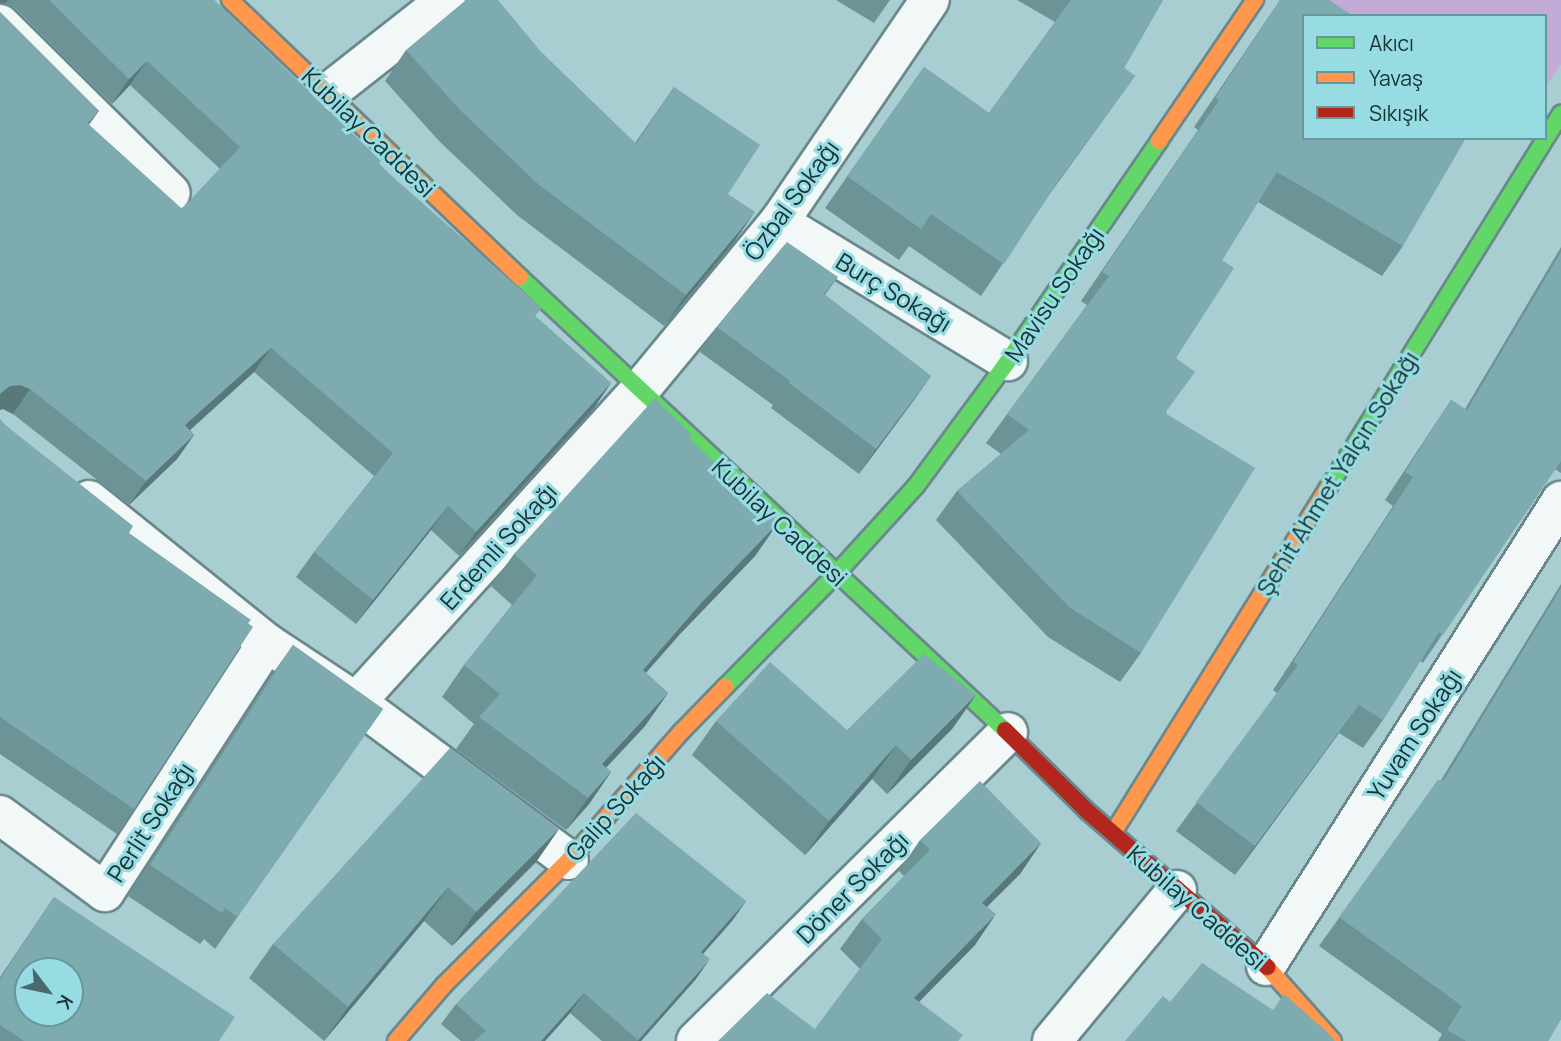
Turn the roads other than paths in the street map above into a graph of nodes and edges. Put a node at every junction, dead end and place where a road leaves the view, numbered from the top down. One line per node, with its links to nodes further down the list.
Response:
1 (230, 0): 6 (street, Kubilay Caddesi)
2 (446, 0): 6 (street)
3 (930, 0): 11 (street, Özbal Sokağı)
4 (1255, 0): 12 (street, Mavisu Sokağı)
5 (0, 24): 10 (street)
6 (328, 93): 13 (street, Kubilay Caddesi)
7 (1561, 113): 8 (street, Şehit Ahmet Yalçın Sokağı)
8 (1547, 136)
9 (1544, 140): 21 (street, Şehit Ahmet Yalçın Sokağı)
10 (171, 193)
11 (779, 222): 12 (street, Burç Sokağı); 13 (street, Özbal Sokağı)
12 (1008, 361): 16 (street, Mavisu Sokağı)
13 (639, 391): 16 (street, Kubilay Caddesi); 18 (street, Erdemli Sokağı)
14 (60, 477): 17 (street)
15 (1561, 501): 24 (street, Yuvam Sokağı)
16 (836, 574): 19 (street, Kubilay Caddesi); 22 (street, Galip Sokağı)
17 (267, 643): 18 (street); 20 (street, Perlit Sokağı)
18 (356, 702): 22 (street)
19 (1008, 732): 21 (street, Kubilay Caddesi); 26 (street, Döner Sokağı)
20 (0, 815)
21 (1113, 833): 23 (street, Kubilay Caddesi)
22 (569, 860): 25 (street, Galip Sokağı)
23 (1177, 890): 24 (street, Kubilay Caddesi); 27 (street)
24 (1266, 966): 28 (street, Kubilay Caddesi)
25 (396, 1041)
26 (696, 1041)
27 (1052, 1041)
28 (1333, 1041)

